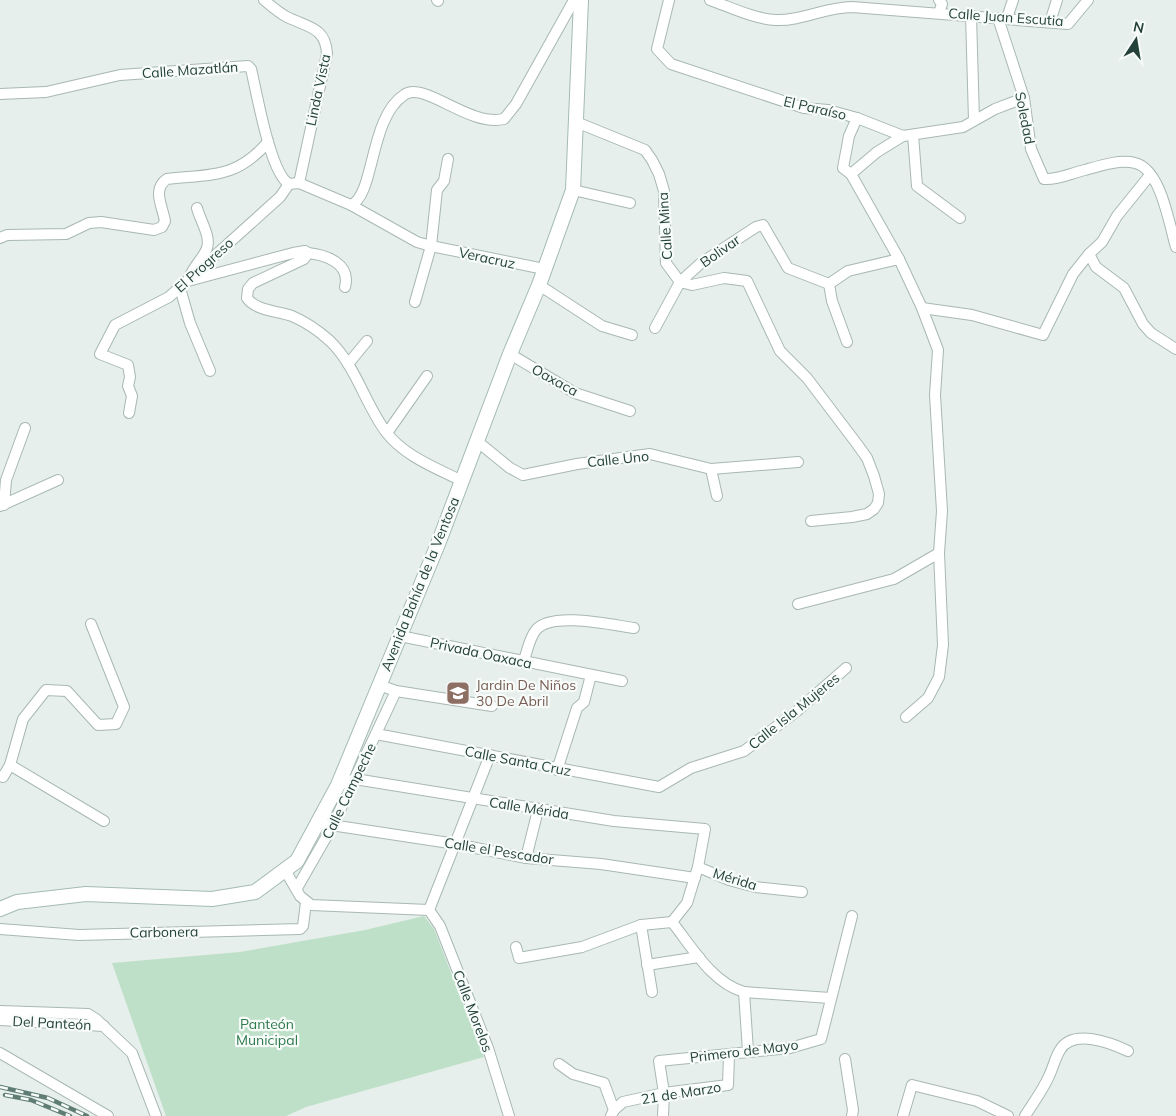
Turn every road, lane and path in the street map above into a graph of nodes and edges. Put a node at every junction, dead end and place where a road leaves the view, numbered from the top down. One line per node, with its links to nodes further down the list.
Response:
1 (264, 0): 23 (street, Linda Vista)
2 (574, 0): 26 (street)
3 (581, 0): 17 (main road, Avenida Bahía de la Ventosa)
4 (669, 0): 15 (street, El Paraíso)
5 (710, 0): 9 (street, Calle Juan Escutia)
6 (1013, 0): 11 (street)
7 (1057, 0): 12 (street)
8 (1088, 0): 12 (street, Calle Juan Escutia)
9 (941, 4): 10 (street, Calle Juan Escutia)
10 (971, 15): 11 (street, Calle Juan Escutia); 16 (street)
11 (1003, 18): 12 (street, Calle Juan Escutia); 14 (street, Soledad)
12 (1050, 22)
13 (0, 94): 19 (street, Calle Mazatlán)
14 (1024, 98): 16 (street); 22 (street, Soledad)
15 (857, 118): 18 (street, El Paraíso); 21 (street)
16 (974, 120): 18 (street)
17 (576, 122): 24 (main road, Avenida Bahía de la Ventosa); 36 (street, Calle Mina)
18 (908, 136): 21 (street); 28 (street)
19 (268, 142): 23 (street, Calle Mazatlán); 29 (street)
20 (448, 159): 30 (street)
21 (851, 174): 34 (street)
22 (1150, 175): 31 (street); 33 (street)
23 (294, 184): 26 (street); 37 (street, El Progreso)
24 (573, 190): 25 (street); 35 (main road, Avenida Bahía de la Ventosa)
25 (630, 203)
26 (351, 205): 30 (street)
27 (197, 208): 37 (street)
28 (960, 218)
29 (0, 238)
30 (430, 246): 35 (street, Veracruz); 41 (street)
31 (1176, 247)
32 (308, 253): 37 (street); 40 (street); 49 (street)
33 (1089, 254): 42 (street); 47 (street)
34 (899, 259): 38 (street); 42 (street)
35 (544, 269): 39 (main road, Avenida Bahía de la Ventosa)
36 (680, 282): 38 (street, Bolivar); 43 (street); 63 (street)
37 (184, 284): 50 (street); 53 (street, El Progreso)
38 (829, 284): 46 (street)
39 (539, 285): 44 (street); 48 (main road, Avenida Bahía de la Ventosa)
40 (345, 287)
41 (415, 302)
42 (922, 308): 64 (street)
43 (656, 328)
44 (632, 335)
45 (367, 341): 49 (street)
46 (847, 342)
47 (1176, 349)
48 (510, 354): 52 (street, Oaxaca); 56 (main road, Avenida Bahía de la Ventosa)
49 (348, 364): 55 (street)
50 (210, 371)
51 (427, 376): 55 (street)
52 (630, 411)
53 (129, 413)
54 (26, 428): 62 (street)
55 (387, 433): 60 (street)
56 (478, 442): 58 (street, Calle Uno); 60 (main road, Avenida Bahía de la Ventosa)
57 (798, 462): 58 (street, Calle Uno)
58 (711, 469): 61 (street)
59 (58, 480): 62 (street)
60 (462, 481): 68 (main road, Avenida Bahía de la Ventosa)
61 (717, 496)
62 (2, 506)
63 (811, 521)
64 (939, 553): 65 (street); 76 (street)
65 (798, 604)
66 (91, 624): 79 (street)
67 (634, 628): 69 (street)
68 (400, 636): 69 (street, Privada Oaxaca); 73 (main road, Avenida Bahía de la Ventosa)
69 (523, 662): 71 (street, Privada Oaxaca)
70 (846, 668): 84 (street, Calle Isla Mujeres)
71 (591, 675): 72 (street, Privada Oaxaca); 80 (street)
72 (622, 681)
73 (379, 685): 74 (street); 83 (main road, Avenida Bahía de la Ventosa)
74 (396, 691): 75 (street); 77 (street, Calle Campeche)
75 (492, 706)
76 (906, 717)
77 (376, 734): 78 (street, Calle Santa Cruz); 82 (street, Calle Campeche)
78 (490, 755): 80 (street, Calle Santa Cruz); 85 (street)
79 (10, 765): 81 (street); 87 (street)
80 (557, 770): 84 (street, Calle Santa Cruz)
81 (0, 776)
82 (355, 779): 83 (street); 85 (street, Calle Mérida); 89 (street, Calle Campeche)
83 (338, 785): 88 (main road, Avenida Bahía de la Ventosa)
84 (659, 788)
85 (473, 799): 86 (street, Calle Mérida); 90 (street)
86 (538, 810): 91 (street); 92 (street, Calle Mérida)
87 (104, 821)
88 (318, 823): 89 (street, Calle el Pescador); 93 (main road, Avenida Bahía de la Ventosa)
89 (332, 826): 90 (street, Calle el Pescador); 95 (street, Calle Campeche)
90 (456, 844): 91 (street, Calle el Pescador); 99 (street)
91 (526, 858): 94 (street, Calle el Pescador)
92 (698, 866): 94 (street); 96 (street, Mérida)
93 (285, 870): 95 (street); 98 (main road, Avenida Bahía de la Ventosa)
94 (695, 878): 101 (street)
95 (298, 888): 97 (street)
96 (802, 892)
97 (306, 902): 99 (street); 103 (street, Carbonera)
98 (0, 909)
99 (429, 910): 123 (street, Calle Morelos)
100 (852, 916): 109 (street, Primero de Mayo)
101 (672, 922): 102 (street); 105 (street)
102 (641, 925): 104 (street); 106 (street)
103 (0, 929)
104 (516, 947)
105 (699, 956): 106 (street); 108 (street)
106 (647, 965): 107 (street)
107 (652, 992)
108 (744, 992): 109 (street); 113 (street)
109 (830, 998): 113 (street, Primero de Mayo)
110 (0, 1011): 112 (street, Del Panteón)
111 (0, 1020): 112 (street, Del Panteón)
112 (104, 1026): 122 (street, Del Panteón)
113 (748, 1051): 116 (street, Primero de Mayo)
114 (1128, 1051): 128 (street)
115 (0, 1052): 121 (street)
116 (729, 1056): 119 (street, 21 de Marzo); 119 (street, Primero de Mayo)
117 (846, 1059): 125 (street)
118 (559, 1064): 120 (street)
119 (664, 1093): 120 (street, 21 de Marzo); 124 (street)
120 (612, 1113)
121 (108, 1116)
122 (156, 1116)
123 (509, 1116)
124 (663, 1116)
125 (852, 1116)
126 (903, 1116): 127 (street)
127 (1008, 1116)
128 (1025, 1116)

